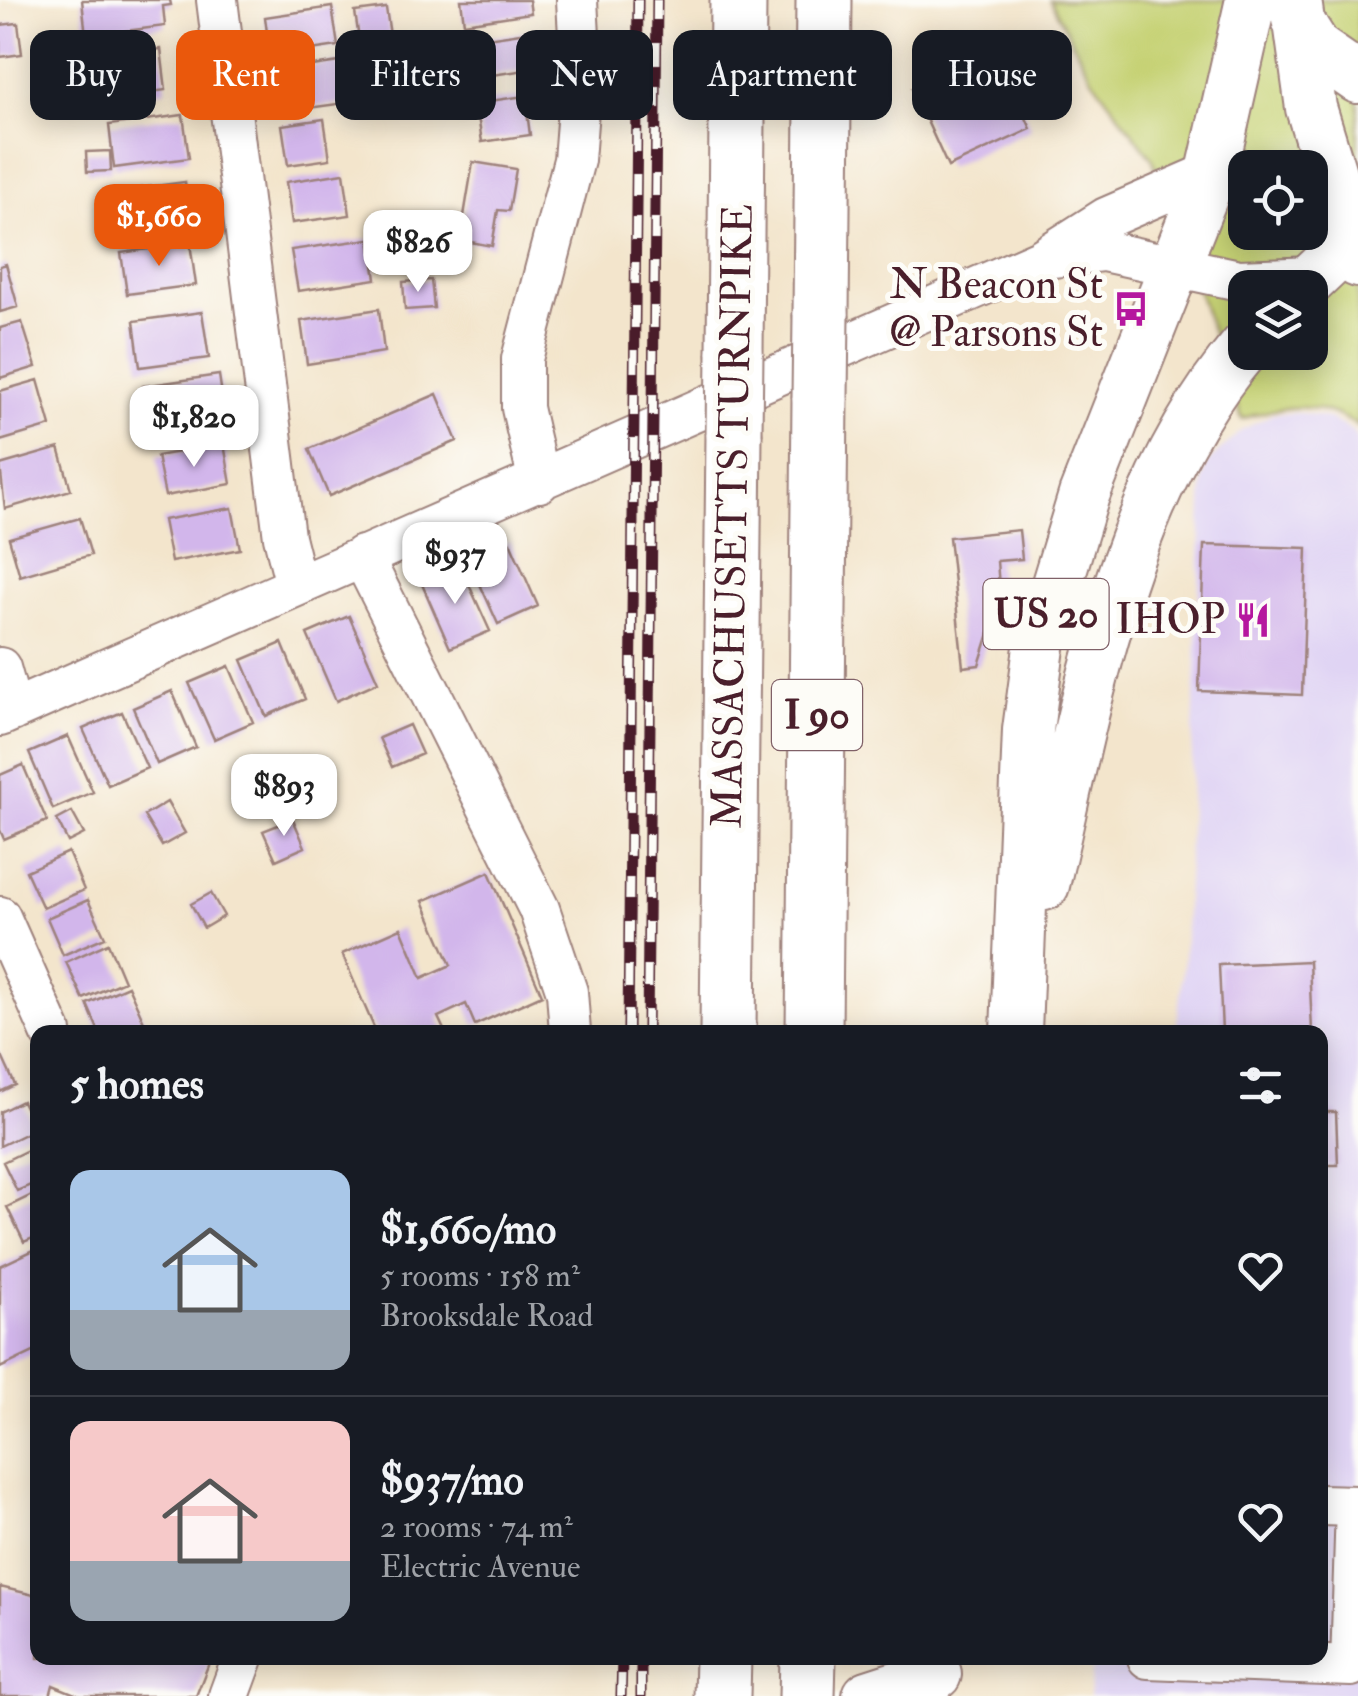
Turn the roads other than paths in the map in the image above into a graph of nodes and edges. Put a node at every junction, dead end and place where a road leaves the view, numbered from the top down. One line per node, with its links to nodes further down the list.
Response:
1 (218, 0): 15 (street)
2 (577, 0): 13 (street)
3 (738, 0): 22 (highway, MASSACHUSETTS TURNPIKE / I 90, bridge)
4 (824, 0): 23 (highway, MASSACHUSETTS TURNPIKE / I 90, bridge)
5 (1250, 0): 8 (main road, US 20)
6 (1297, 10): 7 (main road); 10 (main road)
7 (1358, 78)
8 (1212, 172): 9 (street); 11 (main road, US 20)
9 (1040, 260): 11 (street); 13 (street)
10 (1336, 260): 11 (street)
11 (1174, 268): 19 (main road, US 20)
12 (1229, 370): 19 (main road, US 20)
13 (538, 482): 14 (street)
14 (362, 556): 15 (street); 21 (street)
15 (296, 585): 17 (street)
16 (0, 668): 17 (street)
17 (6, 714)
18 (0, 917): 20 (street)
19 (1021, 982): 24 (main road, US 20)
20 (48, 1025)
21 (569, 1025)
22 (728, 1025)
23 (814, 1025)
24 (1017, 1025)
25 (1328, 1505): 29 (street)
26 (240, 1665): 31 (street)
27 (722, 1665): 32 (highway)
28 (808, 1665): 33 (highway)
29 (1304, 1665)
30 (936, 1676): 34 (main road)
31 (228, 1696)
32 (722, 1696)
33 (808, 1696)
34 (868, 1696)

